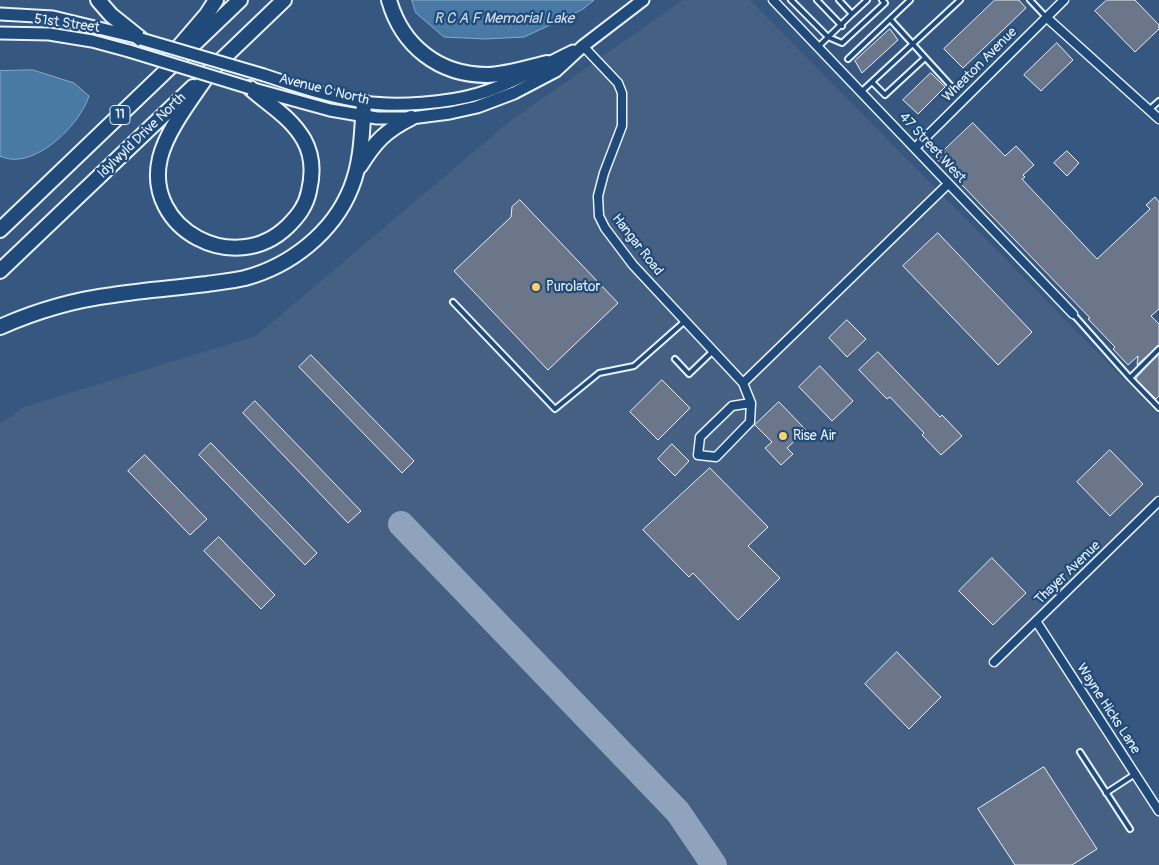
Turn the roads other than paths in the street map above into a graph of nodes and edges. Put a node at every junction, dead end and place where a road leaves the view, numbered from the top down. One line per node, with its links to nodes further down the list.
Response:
1 (98, 0): 24 (highway)
2 (216, 0): 38 (highway)
3 (240, 0): 38 (highway, 11)
4 (284, 0): 31 (highway, Idylwyld Drive North / 11)
5 (389, 0): 30 (highway)
6 (643, 0): 26 (main road, Avenue C North)
7 (773, 0): 27 (street, 47 Street West)
8 (791, 0): 23 (lane)
9 (817, 0): 21 (lane)
10 (839, 0): 18 (lane)
11 (867, 0): 18 (lane)
12 (882, 0): 23 (lane)
13 (910, 0): 20 (lane)
14 (960, 0): 25 (lane)
15 (1030, 0): 19 (lane)
16 (1064, 0): 19 (street, Wheaton Avenue)
17 (0, 14): 24 (main road, 51st Street)
18 (852, 14): 21 (lane)
19 (1046, 17): 40 (street); 43 (street, Wheaton Avenue)
20 (890, 19): 25 (lane); 29 (lane)
21 (842, 26): 23 (lane)
22 (0, 33): 35 (main road, 51st Street, bridge)
23 (828, 37): 27 (lane)
24 (141, 39): 32 (main road, 51st Street, bridge)
25 (913, 44): 28 (lane); 33 (lane)
26 (583, 46): 30 (main road, Avenue C North); 41 (main road, Avenue C North); 50 (street, Hangar Road)
27 (818, 47): 36 (street, 47 Street West)
28 (925, 58): 33 (lane); 34 (lane)
29 (848, 59)
30 (547, 63): 39 (main road, Avenue C North)
31 (211, 70): 35 (highway); 47 (highway, Idylwyld Drive North / 11)
32 (264, 75): 39 (main road, Avenue C North)
33 (872, 82): 36 (lane)
34 (951, 86)
35 (250, 88): 39 (main road, Avenue C North)
36 (861, 92): 43 (street, 47 Street West)
37 (1159, 101): 40 (lane)
38 (134, 102): 46 (highway, 11)
39 (364, 109): 41 (main road, Avenue C North); 44 (highway)
40 (1150, 109): 42 (street)
41 (411, 118): 44 (highway)
42 (1159, 119)
43 (916, 148): 45 (street, 47 Street West)
44 (357, 171): 51 (highway)
45 (948, 184): 49 (street, 47 Street West); 56 (street)
46 (0, 230)
47 (0, 271)
48 (453, 302): 50 (lane)
49 (1073, 314): 55 (lane)
50 (685, 321): 53 (street, Hangar Road)
51 (0, 327)
52 (1159, 349): 55 (lane)
53 (713, 350): 54 (lane); 56 (street, Hangar Road)
54 (675, 359)
55 (1130, 378): 58 (lane)
56 (743, 383): 57 (street, Hangar Road)
57 (751, 403): 57 (street)
58 (1159, 408)
59 (1159, 502): 60 (street, Thayer Avenue)
60 (1036, 621): 61 (street, Thayer Avenue); 63 (street, Wayne Hicks Lane)
61 (994, 662)
62 (1080, 752): 64 (lane)
63 (1135, 774): 64 (lane); 65 (street, Wayne Hicks Lane)
64 (1106, 793): 66 (lane)
65 (1159, 811)
66 (1130, 829)

